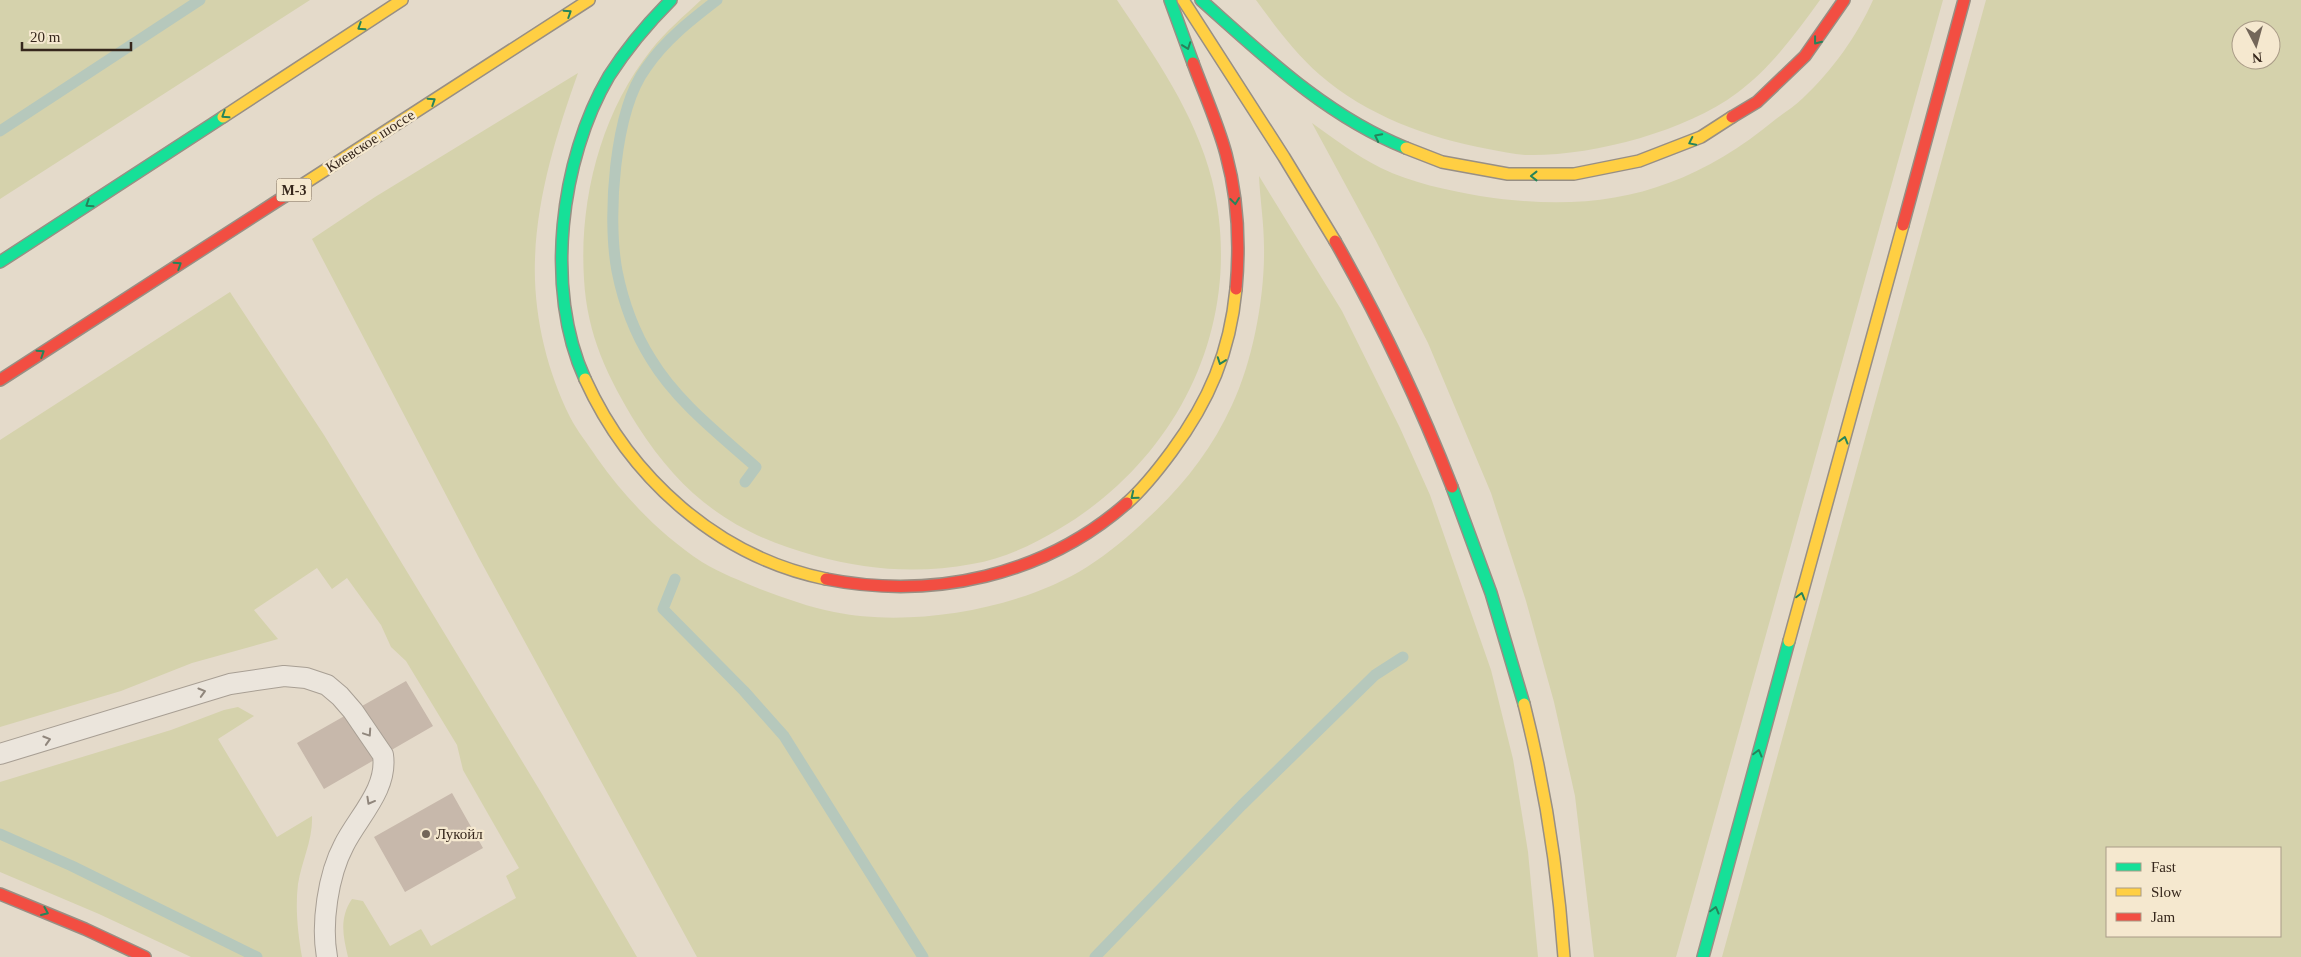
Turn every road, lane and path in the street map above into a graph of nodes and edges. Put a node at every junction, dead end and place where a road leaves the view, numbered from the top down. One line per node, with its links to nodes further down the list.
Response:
1 (402, 0): 9 (main road, one-way to 9)
2 (589, 0): 10 (main road, Киевское шоссе / М-3, one-way to 2)
3 (671, 0): 4 (main road, one-way to 3)
4 (1170, 0)
5 (1183, 0): 15 (main road)
6 (1201, 0): 7 (main road, one-way to 6)
7 (1844, 0)
8 (1964, 0): 16 (main road, one-way to 8)
9 (0, 262)
10 (0, 380)
11 (0, 754): 14 (lane, one-way to 14)
12 (0, 894): 13 (main road, one-way to 13)
13 (145, 957)
14 (327, 957)
15 (1564, 957)
16 (1702, 957)

